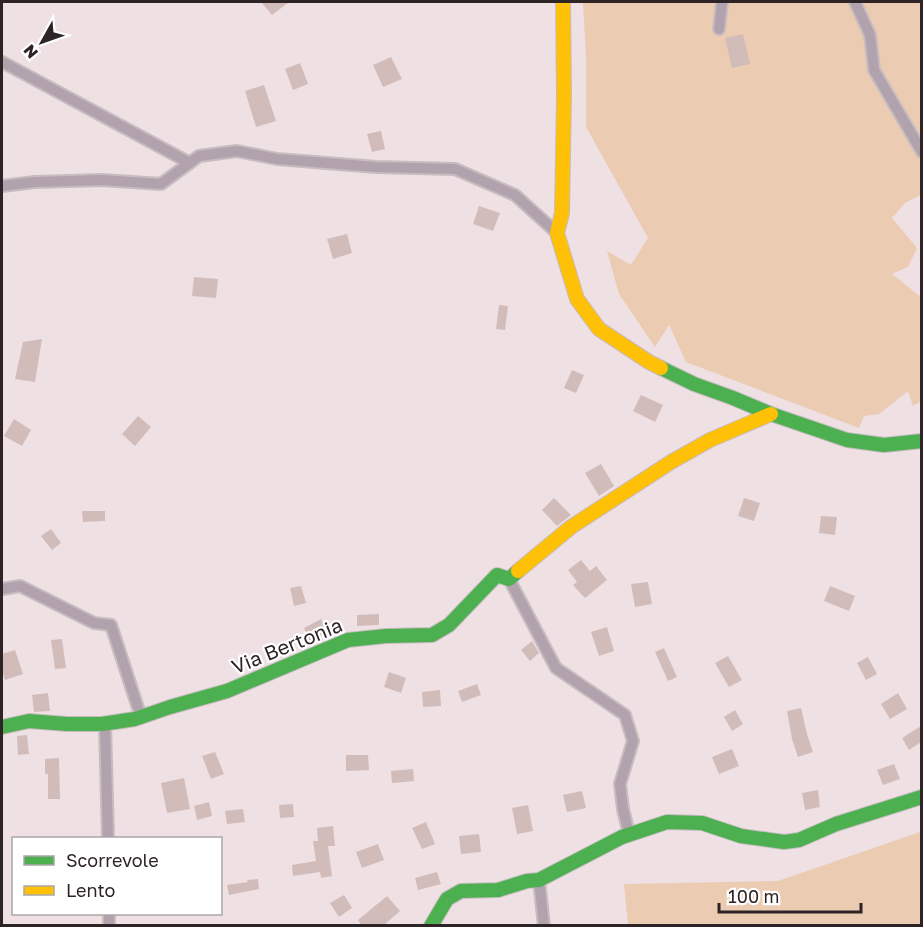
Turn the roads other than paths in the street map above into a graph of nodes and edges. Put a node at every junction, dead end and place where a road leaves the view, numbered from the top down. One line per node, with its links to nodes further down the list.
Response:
1 (563, 2): 9 (street)
2 (722, 2): 4 (street)
3 (855, 2): 6 (street)
4 (719, 29)
5 (2, 62): 7 (street)
6 (921, 152)
7 (190, 163): 8 (street); 9 (street)
8 (2, 186)
9 (557, 233): 10 (street)
10 (771, 414): 11 (street); 12 (street, Via Bertonia)
11 (921, 441)
12 (509, 579): 14 (street, Via Bertonia); 18 (street)
13 (2, 589): 14 (street)
14 (141, 717): 15 (street, Via Bertonia)
15 (105, 724): 16 (street, Via Bertonia); 19 (street)
16 (2, 727)
17 (921, 797): 18 (street)
18 (629, 834): 20 (street)
19 (108, 837)
20 (539, 880): 21 (street); 22 (street)
21 (430, 926)
22 (544, 926)

